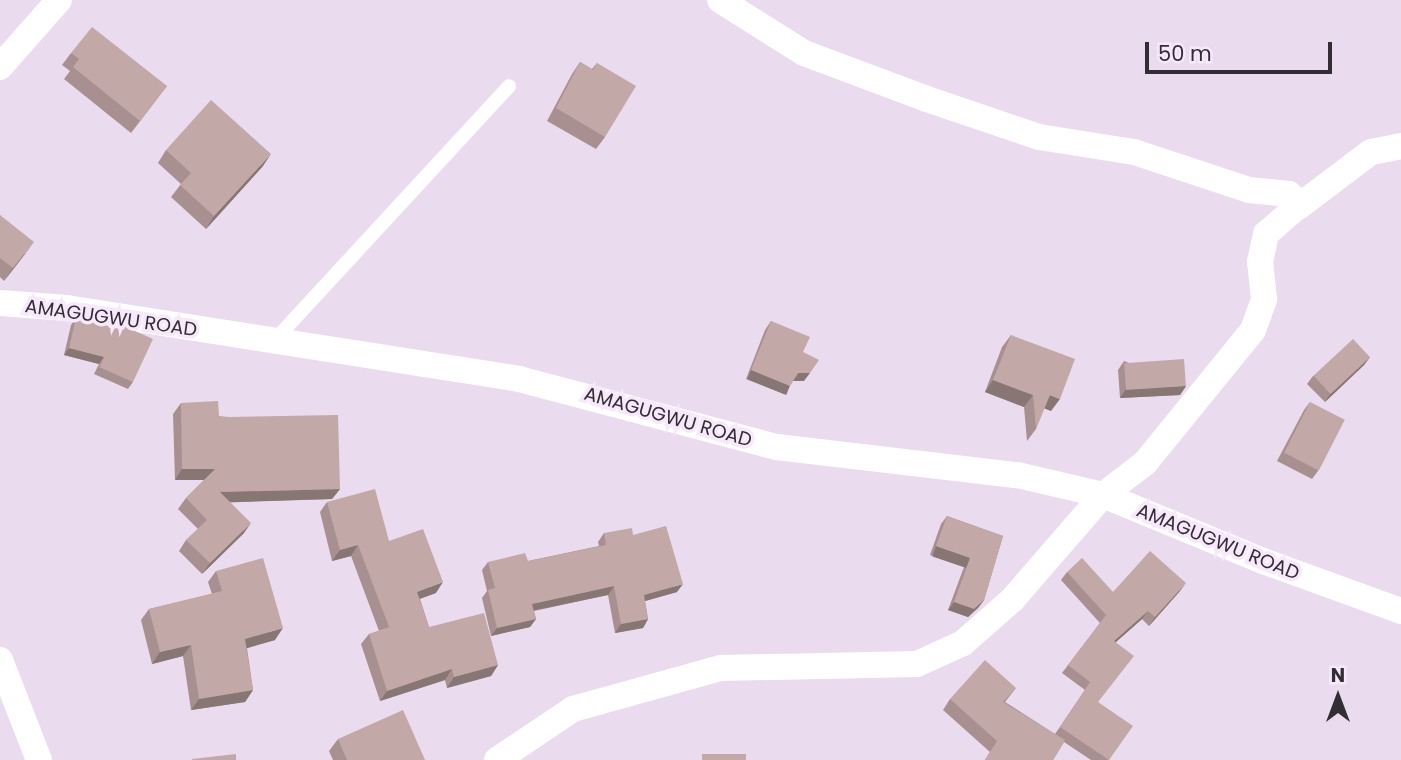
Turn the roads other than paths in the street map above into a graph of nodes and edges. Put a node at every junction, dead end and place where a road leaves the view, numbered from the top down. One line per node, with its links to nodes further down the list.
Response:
1 (59, 0): 3 (street)
2 (720, 0): 6 (street)
3 (0, 66)
4 (509, 86): 8 (lane)
5 (1401, 146): 6 (street)
6 (1298, 206): 9 (street)
7 (0, 303): 8 (street, AMAGUGWU ROAD)
8 (274, 342): 9 (street, AMAGUGWU ROAD)
9 (1102, 495): 10 (street, AMAGUGWU ROAD); 12 (street)
10 (1401, 611)
11 (0, 660): 13 (street)
12 (537, 750): 14 (street)
13 (39, 760)
14 (497, 760)

